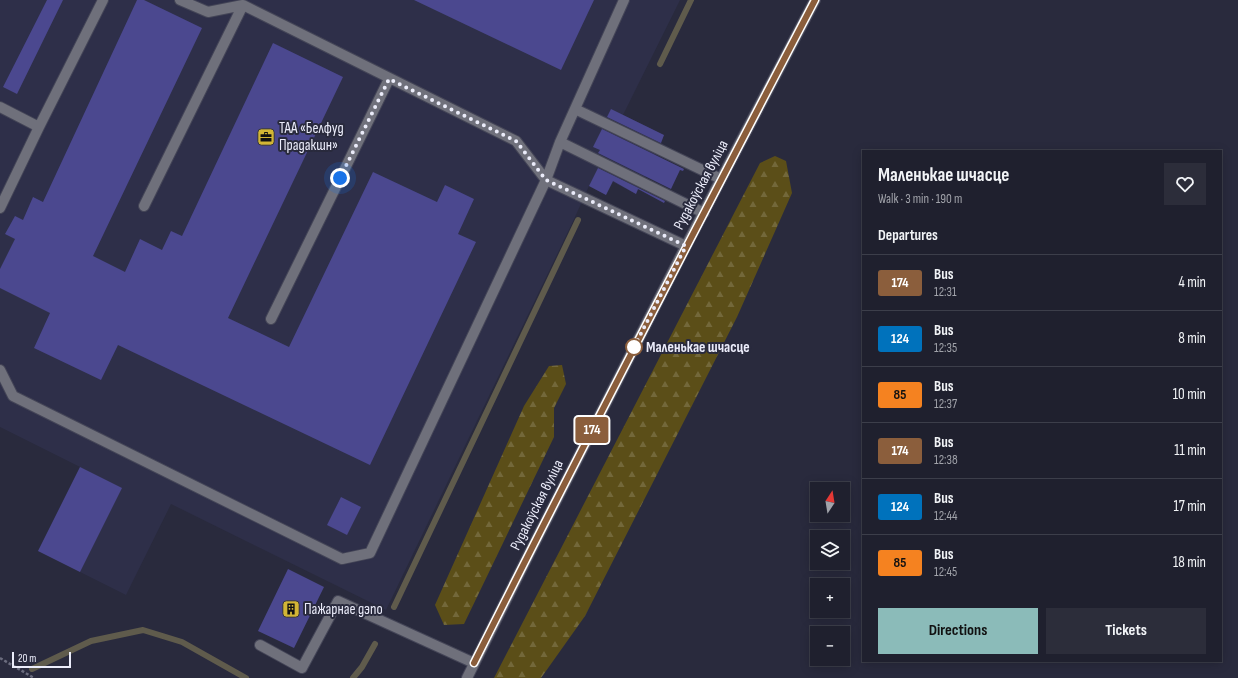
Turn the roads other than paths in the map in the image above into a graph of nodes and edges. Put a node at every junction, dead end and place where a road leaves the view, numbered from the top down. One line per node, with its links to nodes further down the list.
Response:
1 (103, 0): 9 (street)
2 (180, 0): 5 (street)
3 (624, 0): 8 (street)
4 (815, 0): 11 (street, Рудакоўская вуліца)
5 (244, 5): 6 (street); 13 (street)
6 (389, 79): 12 (street); 17 (street)
7 (0, 107): 9 (street)
8 (575, 109): 10 (street); 11 (street)
9 (39, 127): 14 (street)
10 (560, 142): 12 (street); 15 (street)
11 (721, 179): 15 (street, Рудакоўская вуліца)
12 (546, 180): 16 (street); 18 (street)
13 (144, 206)
14 (0, 208)
15 (704, 213): 16 (street, Рудакоўская вуліца)
16 (686, 246): 20 (street, Рудакоўская вуліца)
17 (271, 319)
18 (0, 370)
19 (260, 645): 20 (street)
20 (474, 663): 21 (street, Рудакоўская вуліца)
21 (467, 678)

